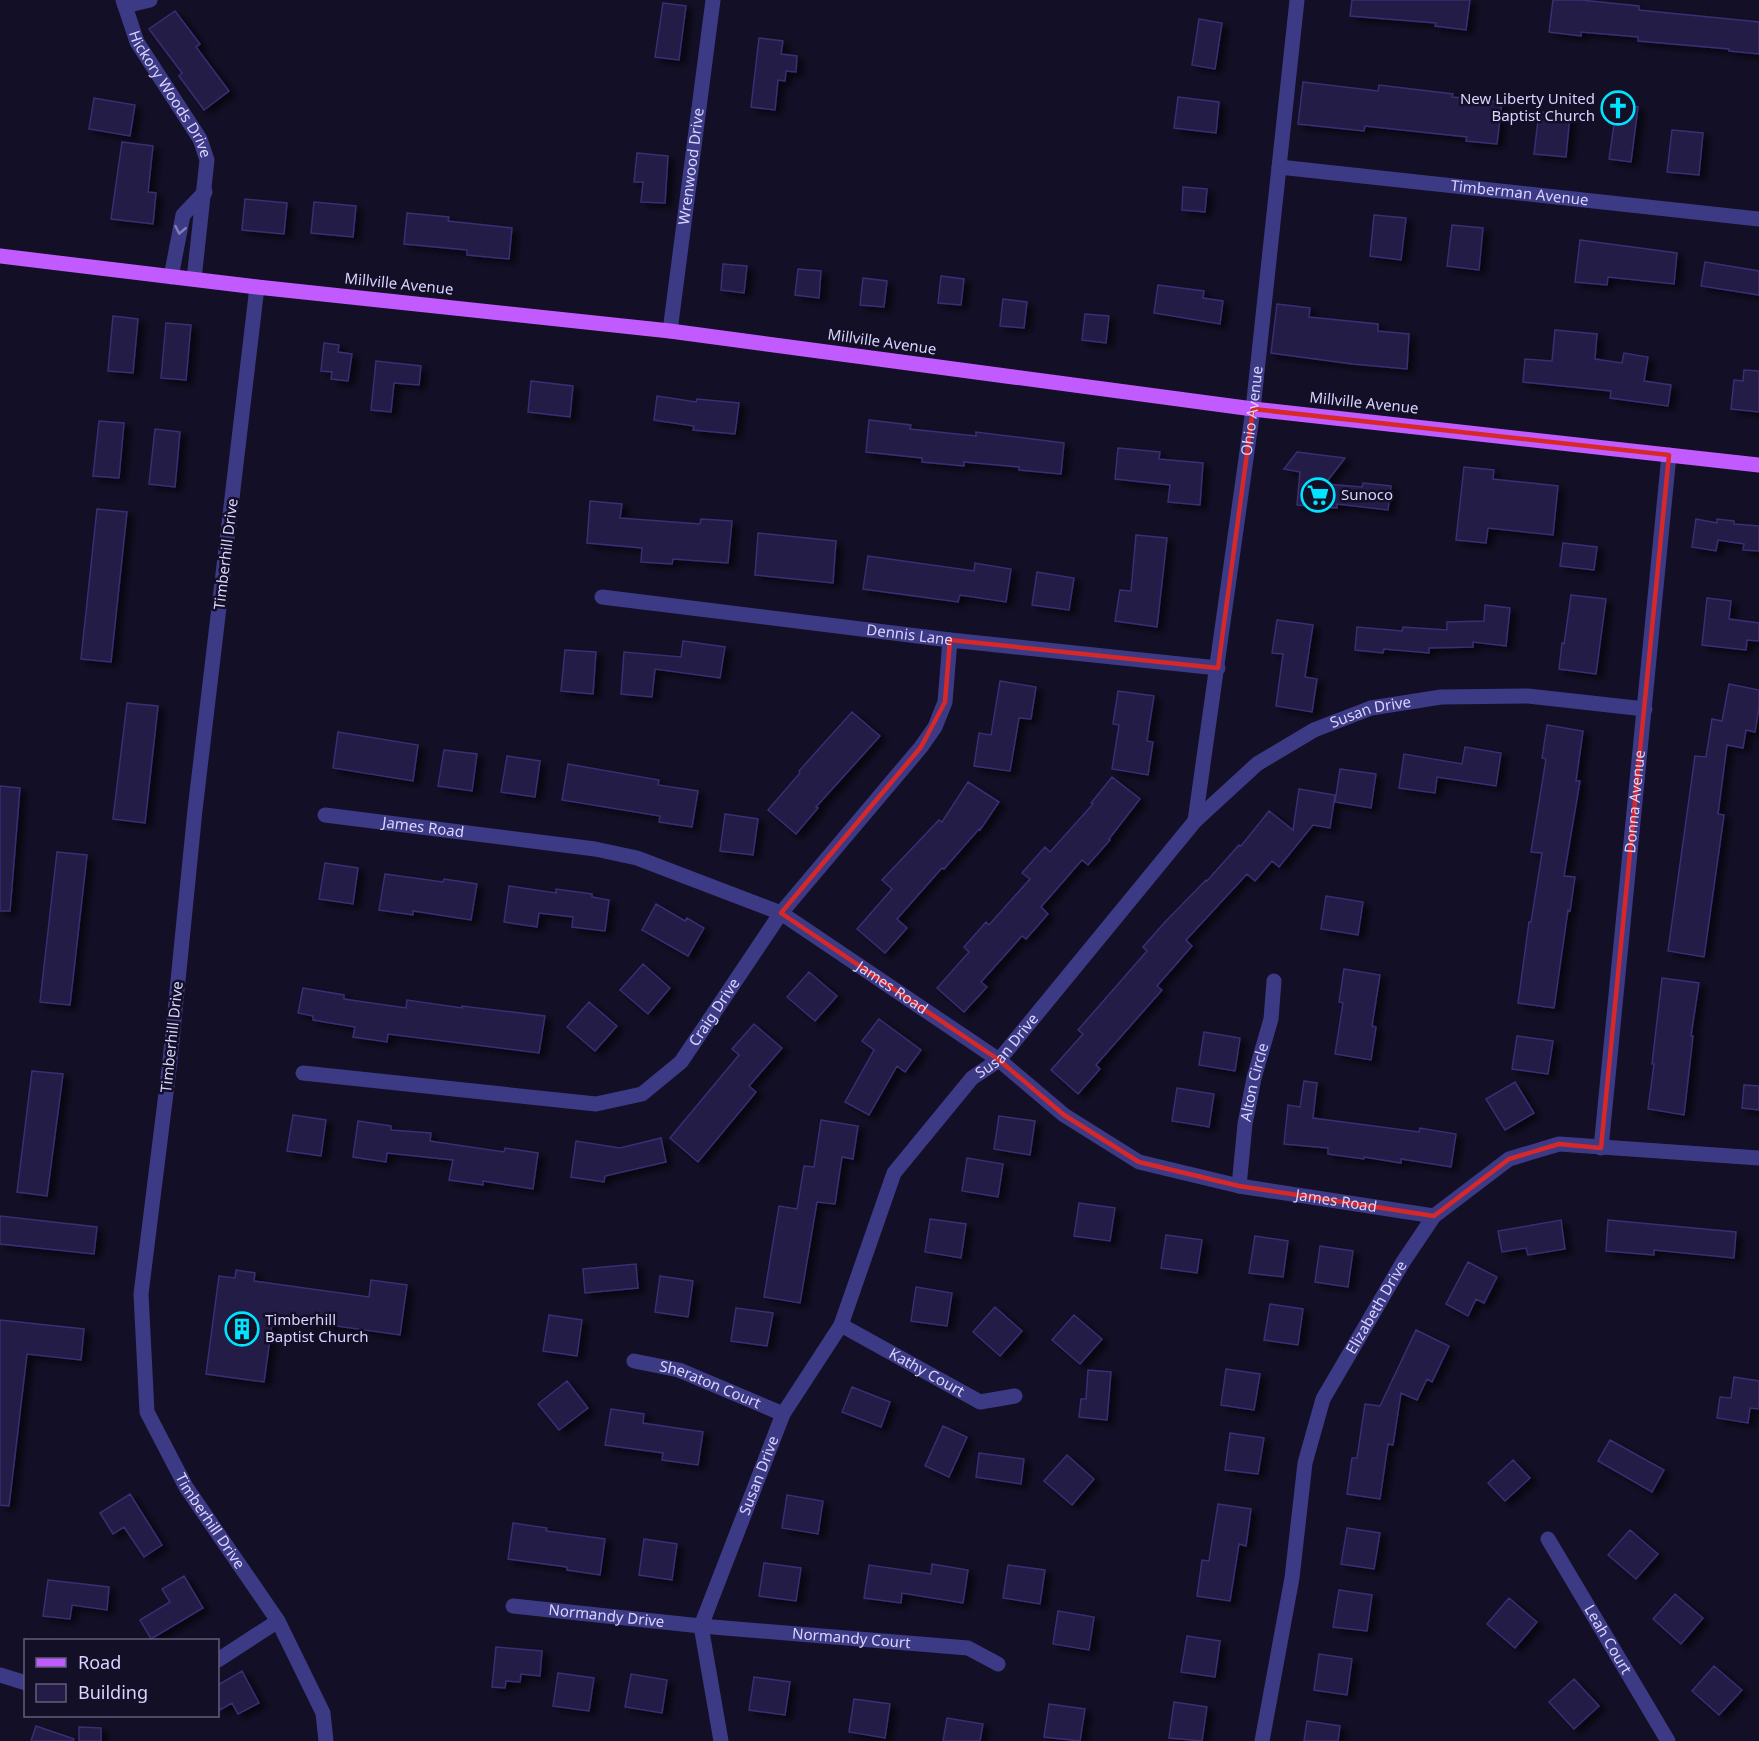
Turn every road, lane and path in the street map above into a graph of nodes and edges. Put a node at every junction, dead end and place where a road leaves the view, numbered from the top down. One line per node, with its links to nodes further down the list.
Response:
1 (150, 0): 4 (street)
2 (713, 0): 12 (street, Wrenwood Drive)
3 (1297, 0): 5 (street, Ohio Avenue)
4 (124, 3): 6 (street, Hickory Woods Drive)
5 (1279, 167): 7 (street, Timberman Avenue); 13 (street, Ohio Avenue)
6 (205, 192): 9 (street, one-way to 9); 10 (street, Hickory Woods Drive)
7 (1759, 219)
8 (0, 256): 9 (main road, Millville Avenue)
9 (171, 277): 10 (main road, Millville Avenue)
10 (194, 279): 11 (main road, Millville Avenue)
11 (257, 287): 12 (main road, Millville Avenue); 36 (street, Timberhill Drive)
12 (670, 331): 13 (main road, Millville Avenue)
13 (1253, 410): 14 (main road, Millville Avenue); 18 (street, Ohio Avenue)
14 (1669, 455): 15 (main road, Millville Avenue); 19 (street, Donna Avenue)
15 (1759, 465)
16 (602, 597): 17 (street, Dennis Lane)
17 (950, 640): 18 (street, Dennis Lane); 22 (street, Craig Drive)
18 (1218, 668): 21 (street, Ohio Avenue)
19 (1645, 709): 21 (street, Susan Drive); 26 (street, Donna Avenue)
20 (325, 816): 22 (street, James Road)
21 (1195, 822): 24 (street, Susan Drive)
22 (781, 913): 24 (street, James Road); 25 (street, Craig Drive)
23 (1274, 981): 28 (street, Alton Circle)
24 (999, 1060): 28 (street, James Road); 30 (street, Susan Drive)
25 (303, 1073)
26 (1601, 1148): 27 (street, Elizabeth Drive); 29 (street, Elizabeth Drive)
27 (1759, 1158)
28 (1239, 1186): 29 (street, James Road)
29 (1434, 1216): 44 (street, Elizabeth Drive)
30 (841, 1325): 32 (street, Kathy Court); 33 (street, Susan Drive)
31 (634, 1361): 33 (street, Sheraton Court)
32 (1015, 1396)
33 (783, 1414): 37 (street, Susan Drive)
34 (1548, 1539): 45 (street, Leah Court)
35 (513, 1606): 37 (street, Normandy Drive)
36 (278, 1621): 38 (street); 42 (street, Timberhill Drive)
37 (701, 1626): 39 (street, Normandy Court); 43 (street)
38 (219, 1659)
39 (998, 1664)
40 (0, 1675): 41 (street)
41 (24, 1682)
42 (326, 1741)
43 (721, 1741)
44 (1262, 1741)
45 (1668, 1741)

